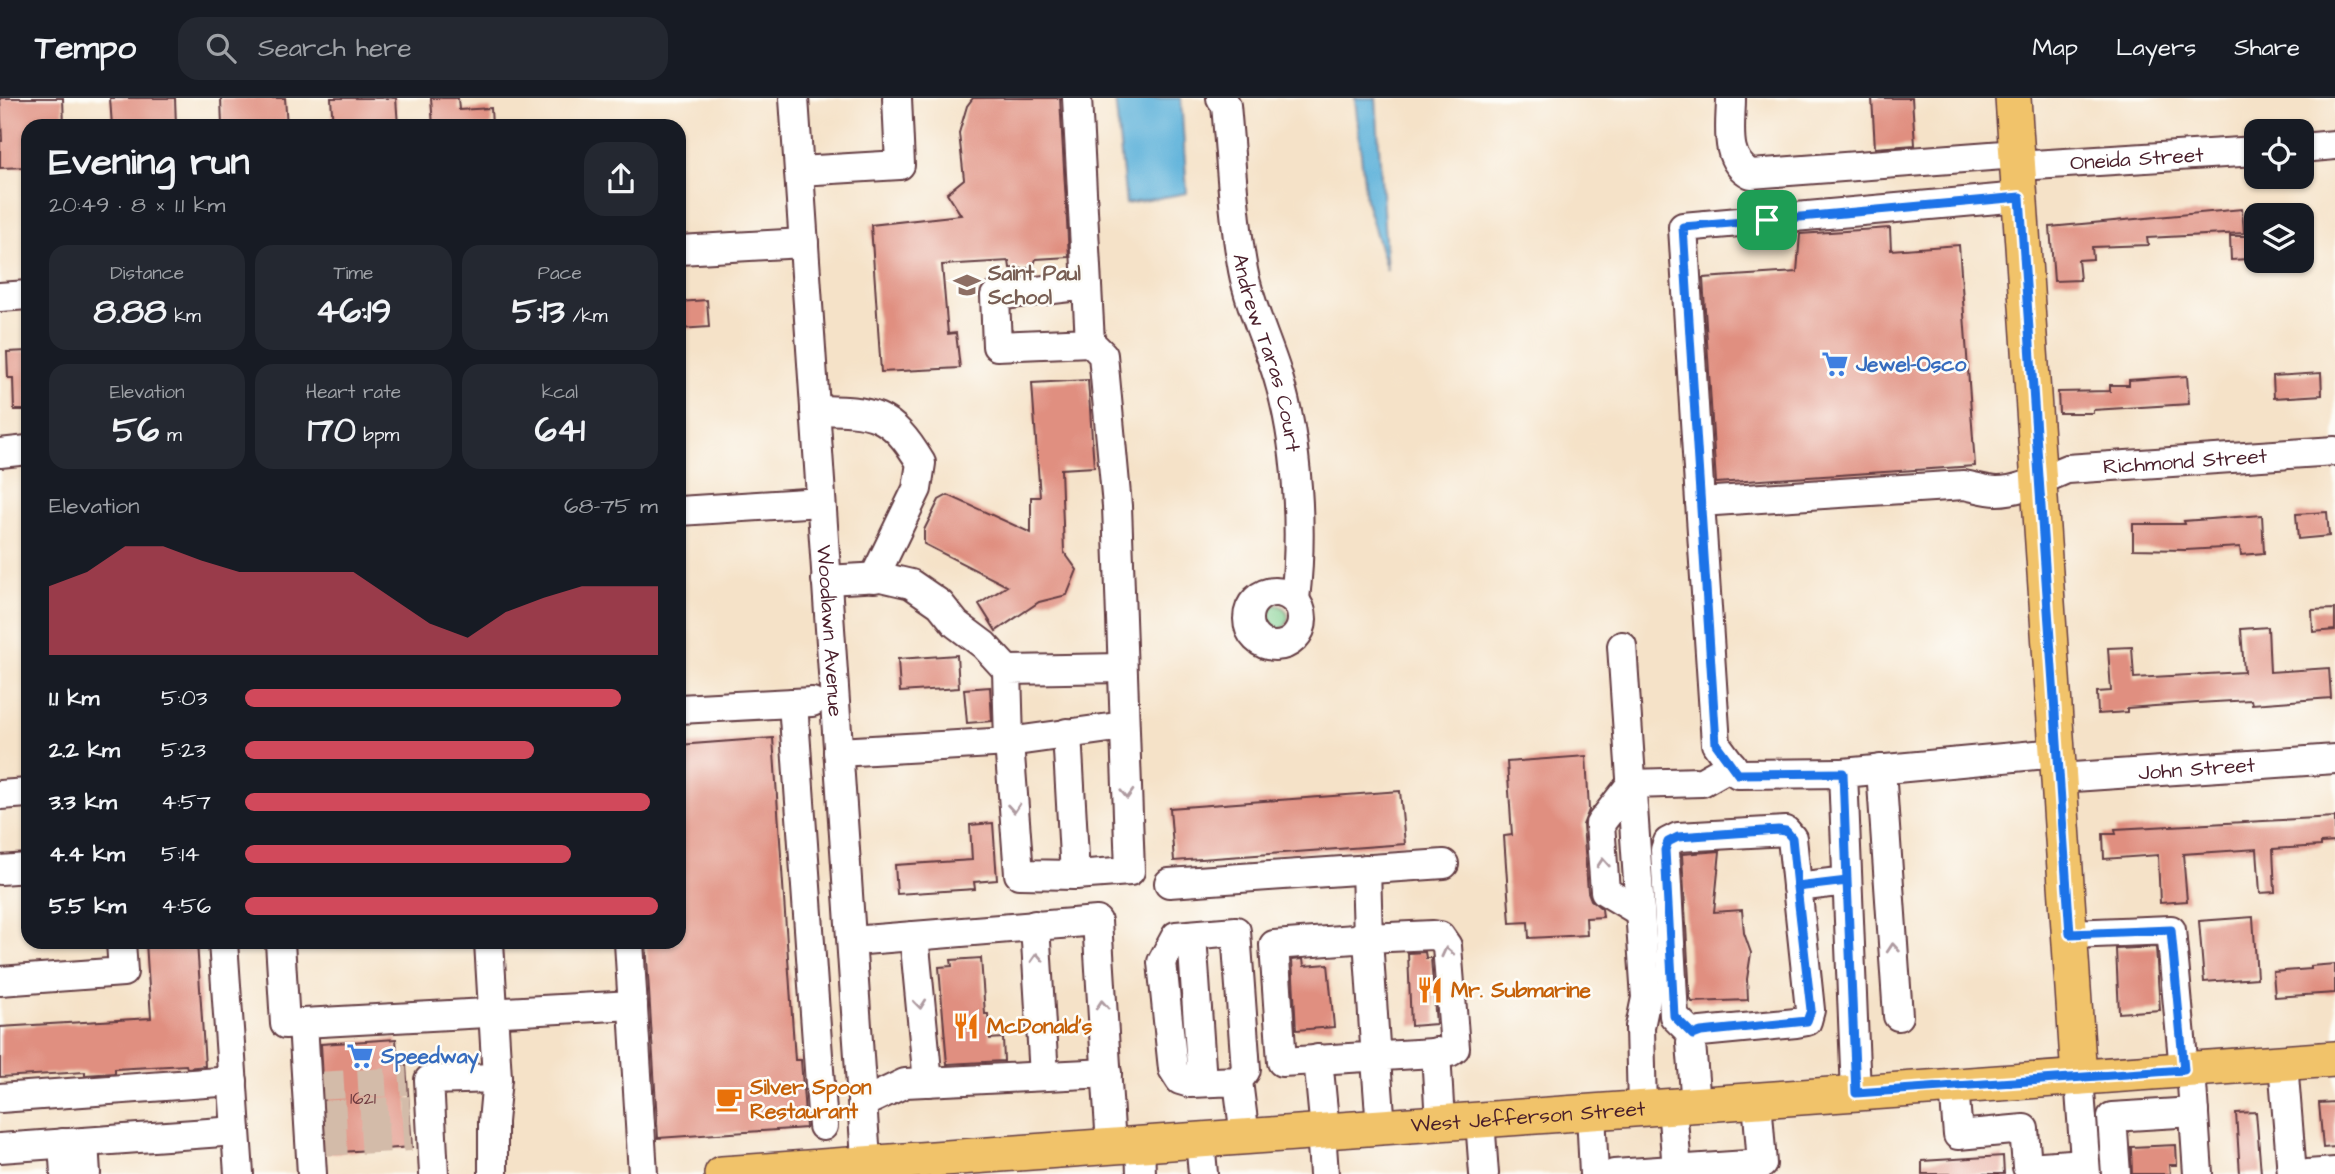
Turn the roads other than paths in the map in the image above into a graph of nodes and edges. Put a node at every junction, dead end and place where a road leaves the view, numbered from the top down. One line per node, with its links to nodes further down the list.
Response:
1 (794, 98): 10 (street, Woodlawn Avenue)
2 (897, 98): 10 (street)
3 (1077, 98): 14 (street)
4 (1731, 98): 11 (street)
5 (2013, 98): 11 (main road)
6 (1226, 100): 28 (street, Andrew Taras Court)
7 (2335, 145): 8 (street)
8 (2314, 147)
9 (2244, 151): 11 (street, Oneida Street)
10 (799, 171): 12 (street, Woodlawn Avenue)
11 (2018, 172): 22 (main road); 24 (street)
12 (804, 243): 13 (street); 18 (street, Woodlawn Avenue)
13 (686, 250)
14 (1087, 285): 17 (street); 17 (street)
15 (21, 296): 16 (street)
16 (0, 297)
17 (1090, 342): 30 (street)
18 (815, 411): 23 (street, Woodlawn Avenue); 26 (street)
19 (21, 451): 21 (street)
20 (2335, 451): 22 (street, Richmond Street)
21 (0, 453)
22 (2037, 481): 24 (street, Richmond Street); 41 (main road)
23 (821, 502): 25 (street); 27 (street, Woodlawn Avenue)
24 (1700, 502): 40 (street)
25 (686, 511)
26 (874, 578): 27 (street); 31 (street)
27 (826, 580): 32 (street, Woodlawn Avenue)
28 (1295, 600)
29 (1622, 646): 44 (street)
30 (1122, 668): 31 (street); 35 (street)
31 (1007, 670): 37 (street)
32 (835, 701): 33 (street); 38 (street, Woodlawn Avenue)
33 (793, 703): 34 (street); 85 (street)
34 (686, 709)
35 (1124, 726): 36 (street); 51 (street, one-way to 51)
36 (1067, 733): 37 (street); 51 (street)
37 (1009, 742): 38 (street); 51 (street, one-way to 51)
38 (838, 752): 59 (street, Woodlawn Avenue)
39 (2335, 759): 41 (street, John Street)
40 (1732, 765): 43 (street, John Street); 44 (street)
41 (2058, 765): 42 (street, John Street); 56 (main road)
42 (1881, 769): 43 (street, John Street); 68 (street, one-way to 42)
43 (1843, 773): 52 (street)
44 (1631, 784): 91 (street)
45 (21, 794): 46 (street)
46 (0, 795)
47 (1444, 864): 49 (street)
48 (21, 868): 50 (street)
49 (1366, 869): 53 (street); 58 (street)
50 (0, 870)
51 (1075, 875)
52 (1847, 881): 54 (street); 88 (street)
53 (1169, 883)
54 (1797, 887): 70 (street); 70 (street)
55 (1035, 925): 57 (street); 77 (street, one-way to 55); 79 (street, one-way to 55)
56 (2070, 934): 76 (street); 80 (main road)
57 (914, 936): 59 (street); 84 (street, one-way to 84)
58 (1368, 939): 71 (street, one-way to 58); 72 (street); 73 (street)
59 (852, 941): 86 (street, Woodlawn Avenue)
60 (121, 949): 65 (street)
61 (224, 949): 83 (street)
62 (280, 949): 69 (street)
63 (489, 949): 67 (street)
64 (629, 949): 66 (street)
65 (0, 981)
66 (633, 1004): 67 (street); 117 (street)
67 (493, 1012): 69 (street); 81 (street)
68 (1898, 1016)
69 (303, 1023): 114 (street)
70 (1693, 1035): 91 (street)
71 (1436, 1052): 72 (street); 96 (street)
72 (1376, 1056): 73 (street); 98 (street)
73 (1318, 1059): 100 (street)
74 (2335, 1059): 75 (main road, West Jefferson Street)
75 (2283, 1063): 76 (main road, West Jefferson Street); 125 (street)
76 (2187, 1070): 78 (main road, West Jefferson Street); 93 (street)
77 (1107, 1073): 79 (street); 106 (street)
78 (2134, 1073): 80 (main road, West Jefferson Street); 94 (street)
79 (1044, 1076): 84 (street)
80 (2079, 1077): 87 (main road, West Jefferson Street); 107 (street)
81 (497, 1078): 115 (street); 116 (street)
82 (1238, 1080): 82 (street); 102 (street)
83 (233, 1081): 89 (street); 99 (street)
84 (916, 1083): 86 (street)
85 (820, 1084): 86 (street); 97 (street)
86 (862, 1085): 108 (street, Woodlawn Avenue)
87 (1954, 1086): 88 (main road, West Jefferson Street); 107 (street)
88 (1856, 1093): 90 (main road, West Jefferson Street)
89 (0, 1098)
90 (1757, 1100): 91 (main road, West Jefferson Street); 109 (street)
91 (1670, 1106): 92 (main road, West Jefferson Street); 109 (street)
92 (1591, 1112): 95 (main road, West Jefferson Street); 122 (street)
93 (2194, 1112): 94 (street); 124 (street)
94 (2138, 1115): 101 (street)
95 (1480, 1120): 96 (main road, West Jefferson Street); 121 (street)
96 (1440, 1123): 98 (main road, West Jefferson Street)
97 (823, 1126)
98 (1381, 1127): 100 (main road, West Jefferson Street)
99 (236, 1131): 104 (street); 113 (street)
100 (1323, 1131): 102 (main road, West Jefferson Street); 120 (street)
101 (2113, 1134): 107 (street); 107 (street)
102 (1245, 1137): 103 (main road, West Jefferson Street)
103 (1200, 1140): 106 (main road, West Jefferson Street); 119 (street)
104 (73, 1143): 105 (street); 111 (street); 112 (street)
105 (0, 1148)
106 (1131, 1155): 108 (main road, West Jefferson Street)
107 (2096, 1166)
108 (867, 1169): 118 (main road, West Jefferson Street)
109 (1677, 1170): 123 (street)
110 (2335, 1172): 126 (street)
111 (65, 1174)
112 (86, 1174)
113 (239, 1174)
114 (312, 1174)
115 (434, 1174)
116 (493, 1174)
117 (643, 1174)
118 (731, 1174)
119 (1203, 1174)
120 (1324, 1174)
121 (1484, 1174)
122 (1594, 1174)
123 (1614, 1174)
124 (2198, 1174)
125 (2292, 1174)
126 (2308, 1174)

